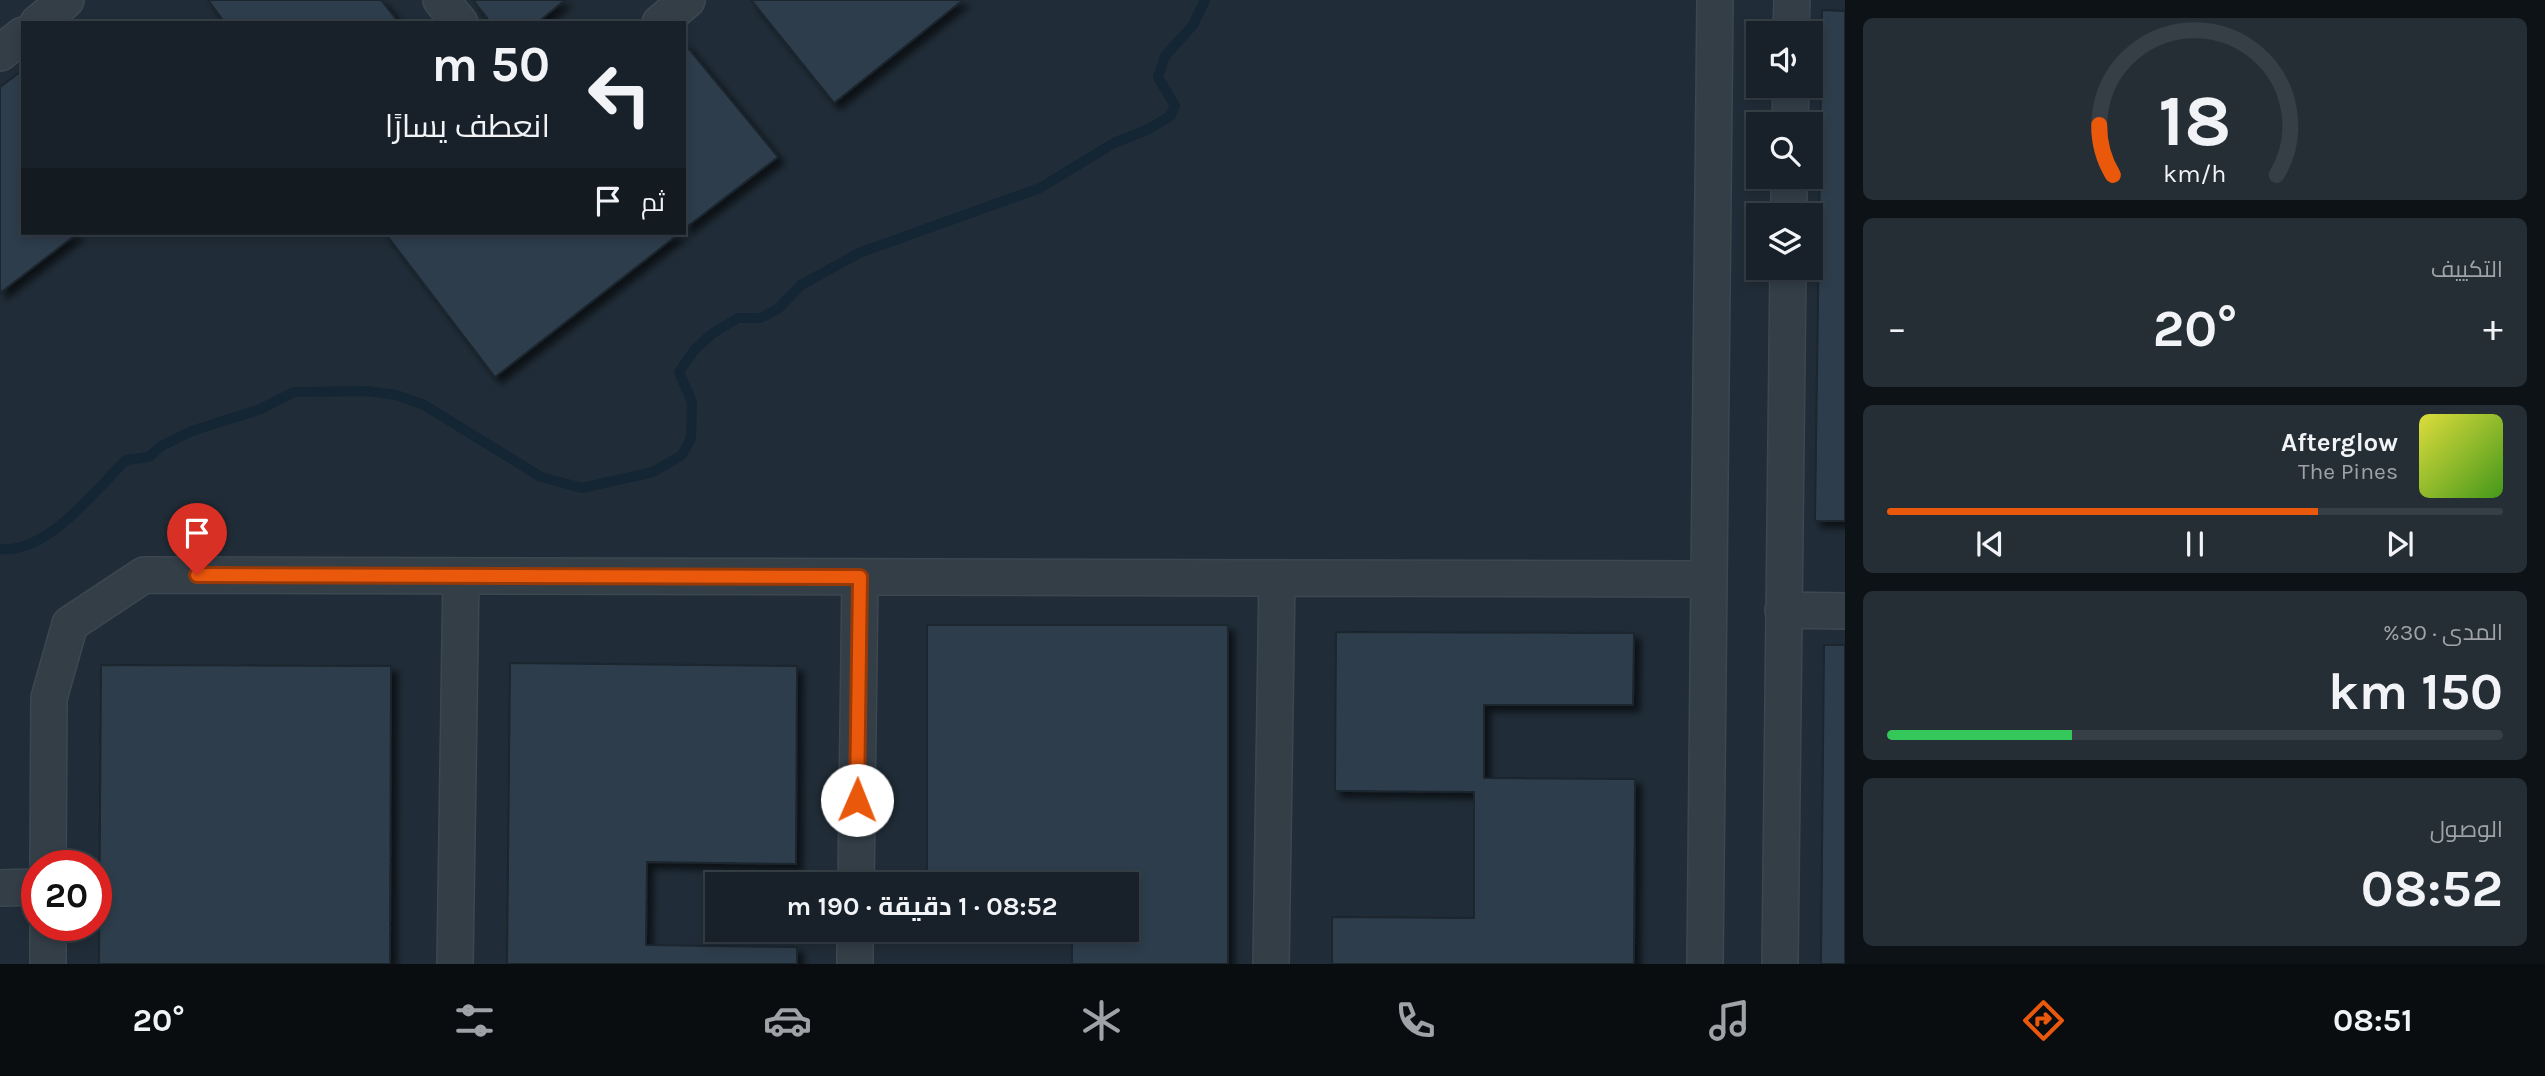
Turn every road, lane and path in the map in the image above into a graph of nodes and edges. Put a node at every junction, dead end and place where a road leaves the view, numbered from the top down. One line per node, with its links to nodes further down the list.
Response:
1 (66, 0): 6 (street)
2 (441, 0): 7 (street)
3 (687, 0): 8 (street)
4 (1715, 0): 16 (street)
5 (1792, 0): 9 (street)
6 (40, 21)
7 (458, 21)
8 (662, 21)
9 (1791, 21)
10 (21, 37): 11 (street)
11 (0, 53)
12 (1788, 280): 17 (street)
13 (461, 576): 14 (street); 19 (street); 26 (street)
14 (860, 577): 15 (street); 20 (street)
15 (1277, 578): 16 (street); 28 (street)
16 (1708, 579): 29 (street)
17 (1783, 610): 18 (street); 30 (street)
18 (1845, 611)
19 (48, 850)
20 (856, 872)
21 (21, 887): 22 (street)
22 (0, 888)
23 (48, 941): 25 (street)
24 (855, 942): 27 (street)
25 (48, 964)
26 (455, 964)
27 (855, 964)
28 (1272, 964)
29 (1705, 964)
30 (1780, 964)

